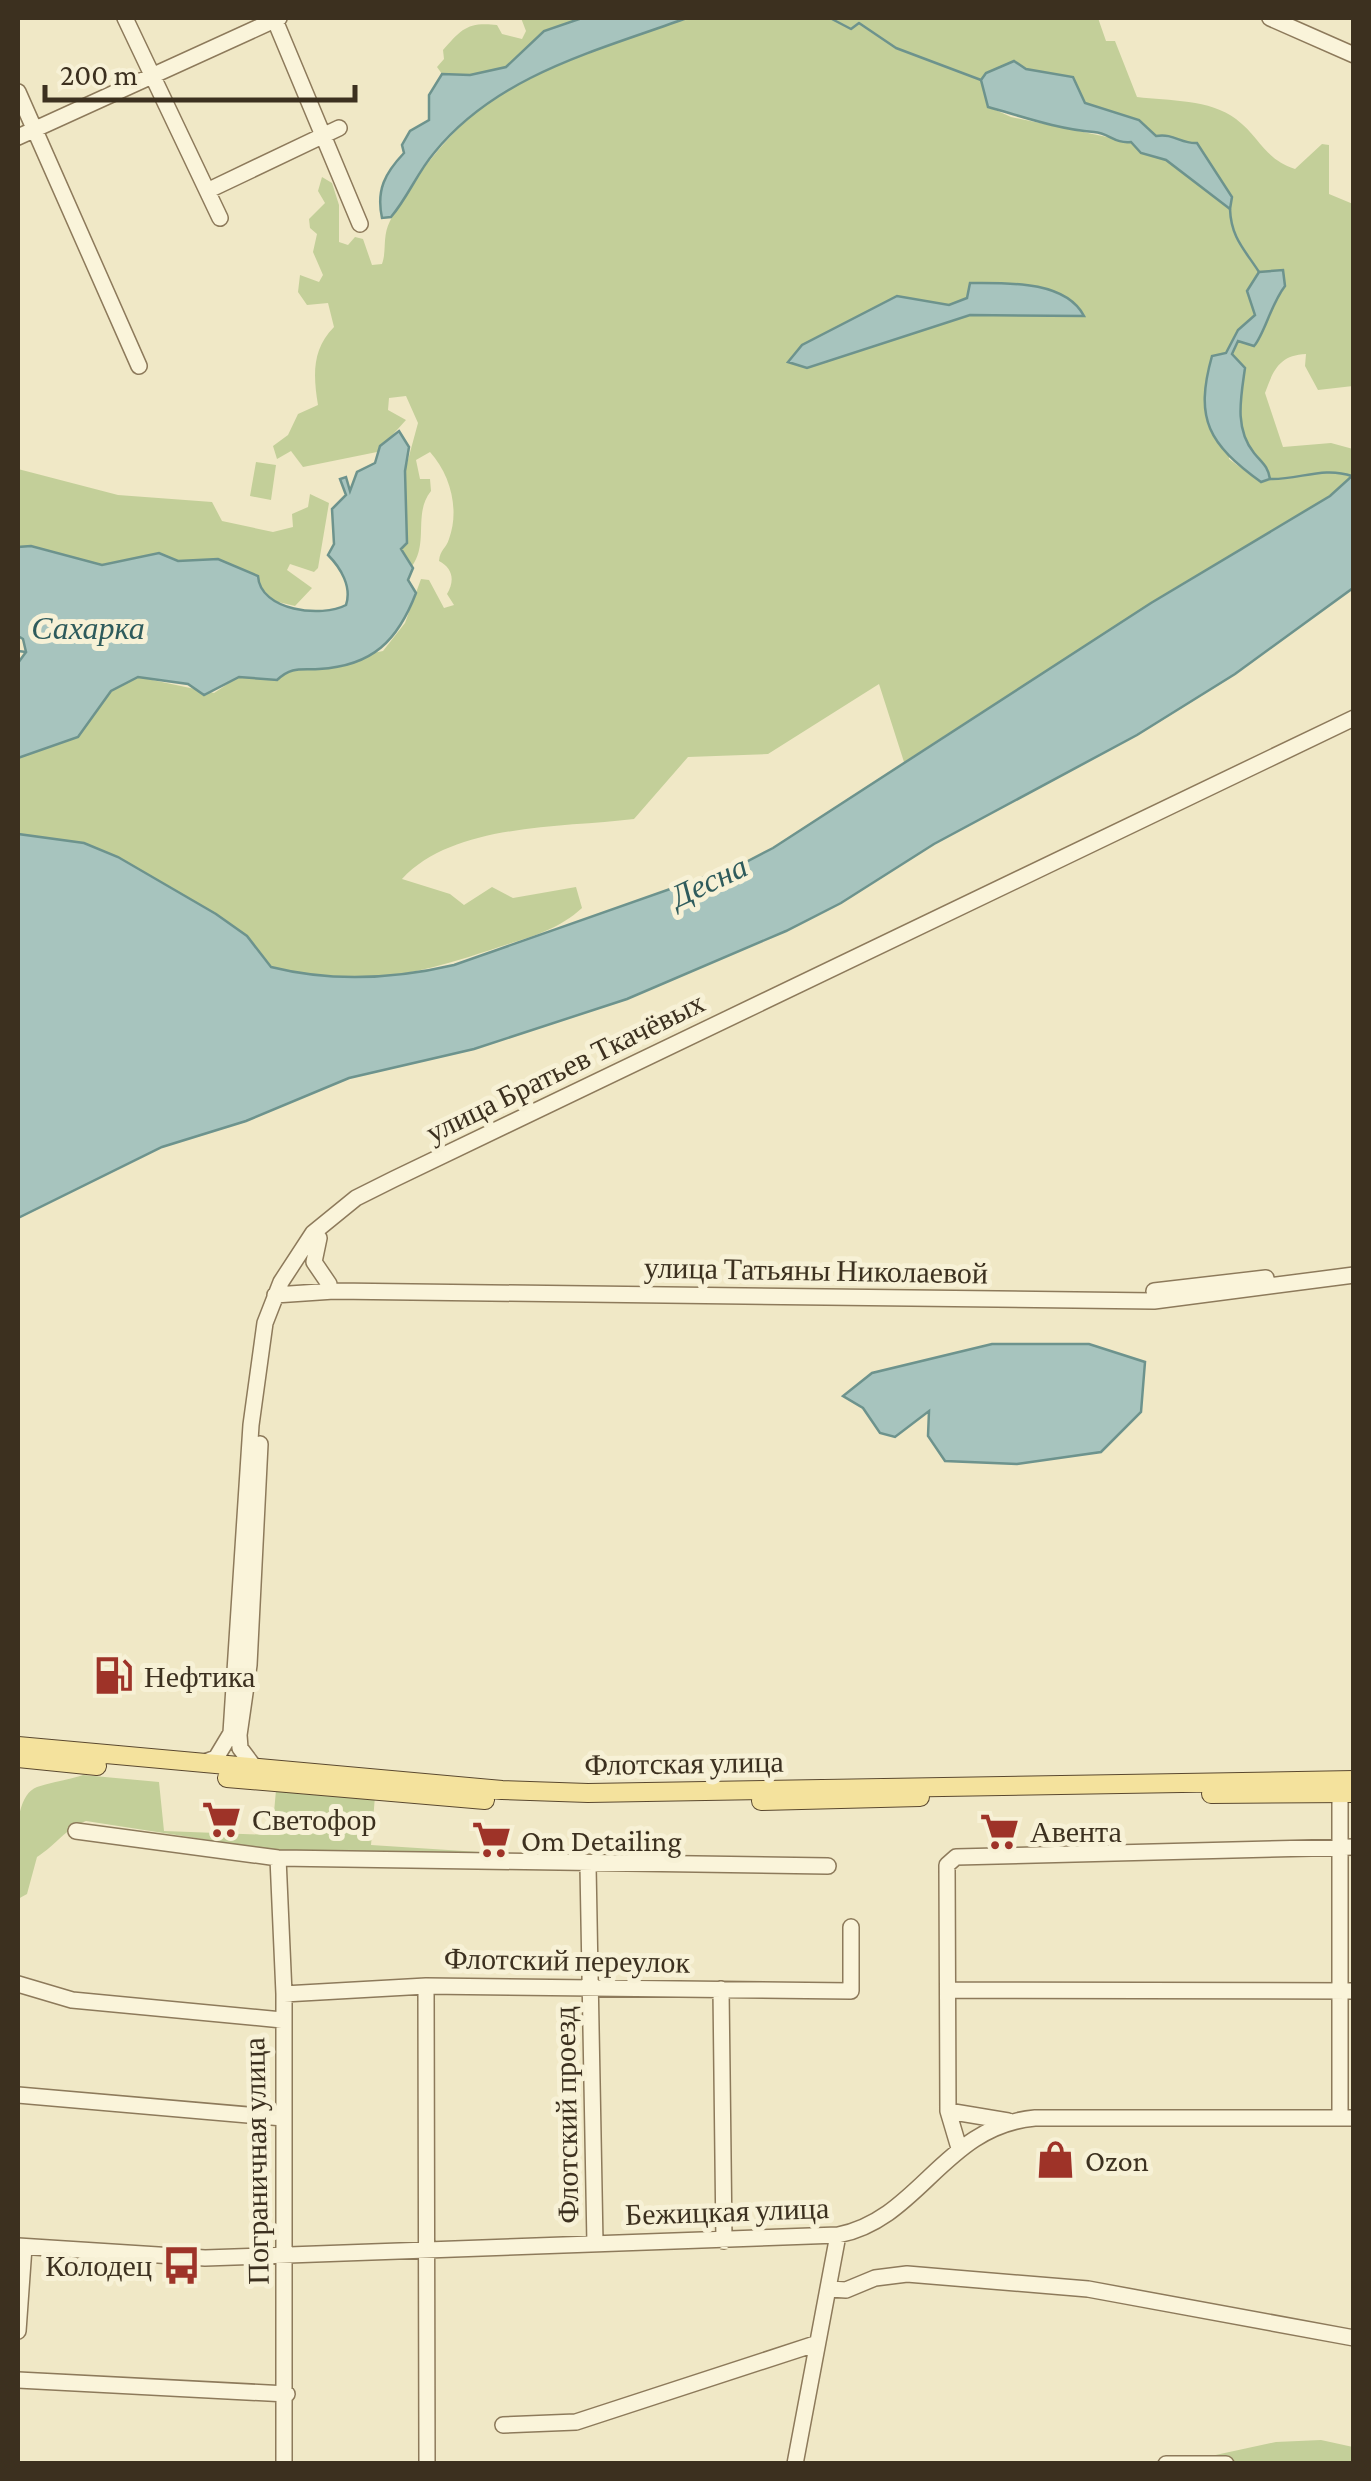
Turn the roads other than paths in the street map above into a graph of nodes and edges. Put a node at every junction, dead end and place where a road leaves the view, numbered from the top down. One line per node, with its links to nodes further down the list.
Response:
1 (125, 18): 5 (street)
2 (276, 18): 5 (street); 9 (street)
3 (1270, 18): 4 (street)
4 (1354, 54)
5 (152, 76): 8 (street); 11 (street)
6 (18, 92): 8 (street)
7 (340, 128): 9 (street)
8 (35, 130): 10 (street); 14 (street)
9 (322, 136): 11 (street); 13 (street)
10 (18, 137)
11 (208, 190): 12 (street)
12 (220, 218)
13 (360, 224)
14 (139, 366)
15 (1354, 718): 21 (street, улица Братьев Ткачёвых)
16 (1354, 728): 17 (street, улица Братьев Ткачёвых)
17 (319, 1238): 20 (street); 21 (street, улица Братьев Ткачёвых)
18 (1354, 1264): 20 (street, улица Татьяны Николаевой)
19 (1354, 1274): 20 (street, улица Татьяны Николаевой)
20 (329, 1288): 21 (street)
21 (282, 1292): 24 (street, улица Братьев Ткачёвых); 25 (street, улица Братьев Ткачёвых)
22 (18, 1746): 24 (main road, Флотская улица)
23 (18, 1758): 26 (main road, Флотская улица)
24 (200, 1764): 25 (main road, Флотская улица)
25 (254, 1768): 26 (main road, Флотская улица)
26 (1349, 1789): 28 (street)
27 (76, 1830): 29 (street)
28 (1347, 1847): 37 (street); 38 (street)
29 (278, 1858): 30 (street); 39 (street, Пограничная улица)
30 (588, 1866): 31 (street); 35 (street, Флотский проезд)
31 (828, 1866)
32 (851, 1927): 36 (street, Флотский переулок)
33 (18, 1984): 40 (street)
34 (426, 1986): 35 (street, Флотский переулок); 39 (street, Флотский переулок); 51 (street)
35 (592, 1987): 36 (street, Флотский переулок); 49 (street, Флотский проезд)
36 (721, 1989): 48 (street)
37 (949, 1990): 38 (street); 42 (street)
38 (1347, 1991): 44 (street)
39 (284, 1994): 40 (street, Пограничная улица)
40 (282, 2020): 43 (street, Пограничная улица)
41 (18, 2096): 43 (street)
42 (948, 2111): 45 (street); 46 (street)
43 (283, 2118): 52 (street, Пограничная улица)
44 (1347, 2118): 45 (street, Бежицкая улица)
45 (1012, 2122): 46 (street, Бежицкая улица)
46 (959, 2148): 47 (street, Бежицкая улица)
47 (838, 2236): 48 (street, Бежицкая улица); 53 (street)
48 (724, 2241): 49 (street, Бежицкая улица)
49 (594, 2244): 51 (street, Бежицкая улица)
50 (20, 2246): 52 (street, Бежицкая улица); 54 (street)
51 (425, 2248): 52 (street, Бежицкая улица); 61 (street)
52 (284, 2254): 58 (street, Пограничная улица)
53 (830, 2289): 55 (street); 56 (street)
54 (18, 2331)
55 (1354, 2338)
56 (815, 2344): 59 (street); 62 (street)
57 (18, 2380): 58 (street)
58 (287, 2394): 60 (street, Пограничная улица)
59 (504, 2425)
60 (284, 2464)
61 (427, 2464)
62 (795, 2464)
63 (1166, 2464): 64 (street)
64 (1226, 2464)

